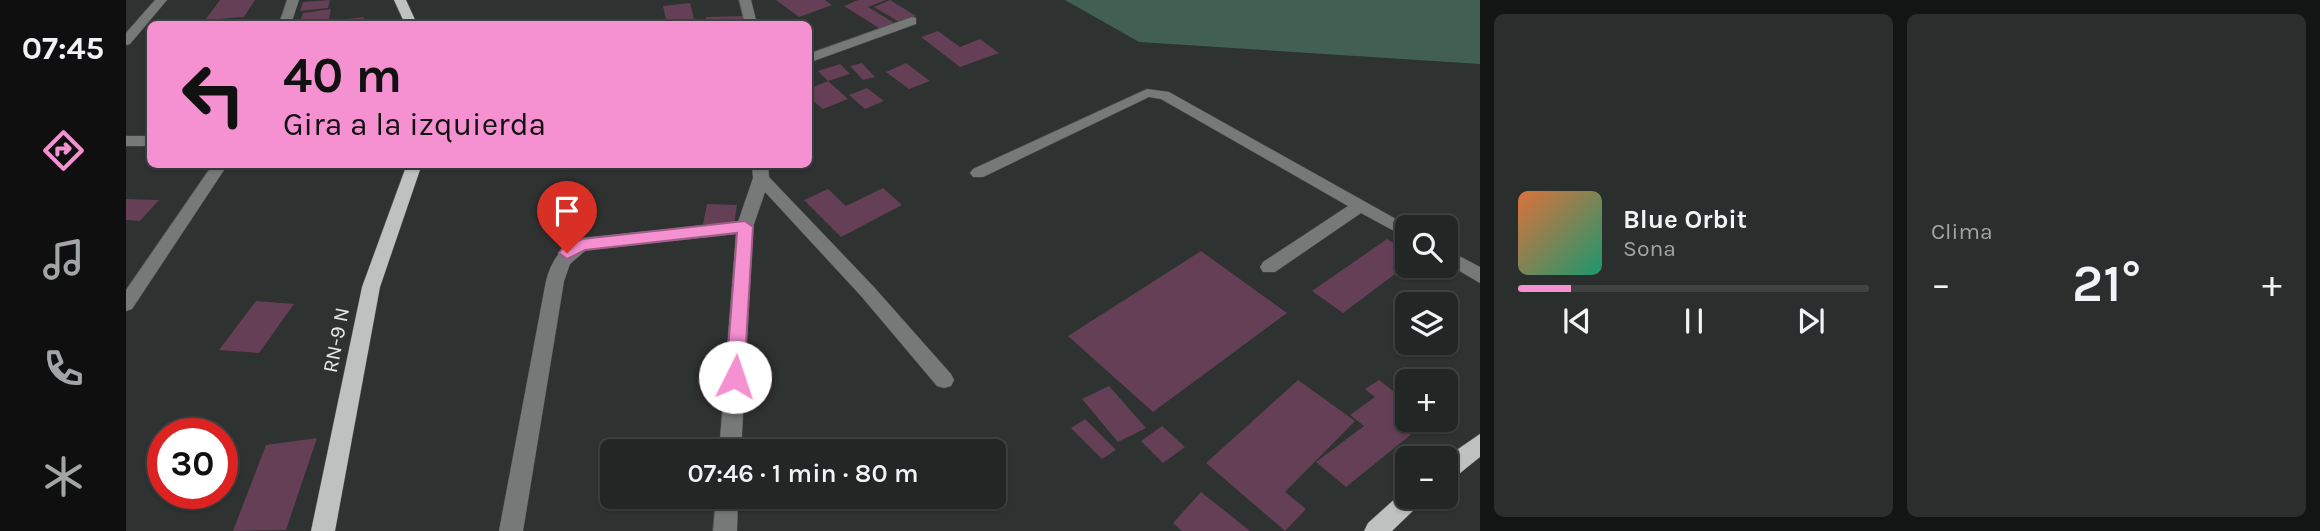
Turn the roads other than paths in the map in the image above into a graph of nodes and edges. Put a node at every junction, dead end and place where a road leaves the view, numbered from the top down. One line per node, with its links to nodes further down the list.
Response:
1 (161, 0): 9 (street)
2 (293, 0): 5 (street)
3 (400, 0): 6 (main road)
4 (745, 0): 7 (street)
5 (286, 21)
6 (410, 21)
7 (750, 21)
8 (912, 21): 10 (street)
9 (126, 41)
10 (812, 58)
11 (126, 141): 12 (street)
12 (147, 141)
13 (218, 168): 23 (street)
14 (414, 168): 30 (main road, RN-9 N)
15 (760, 171): 19 (street); 24 (street)
16 (978, 173): 17 (street)
17 (1362, 205): 18 (street); 21 (street)
18 (1395, 225)
19 (745, 227): 25 (street); 31 (street)
20 (1458, 262): 22 (street)
21 (1269, 267)
22 (1480, 276)
23 (126, 304)
24 (944, 380)
25 (731, 439)
26 (1480, 444): 27 (main road)
27 (1458, 461)
28 (726, 509): 32 (street)
29 (1399, 509): 33 (main road)
30 (323, 531)
31 (511, 531)
32 (725, 531)
33 (1376, 531)

